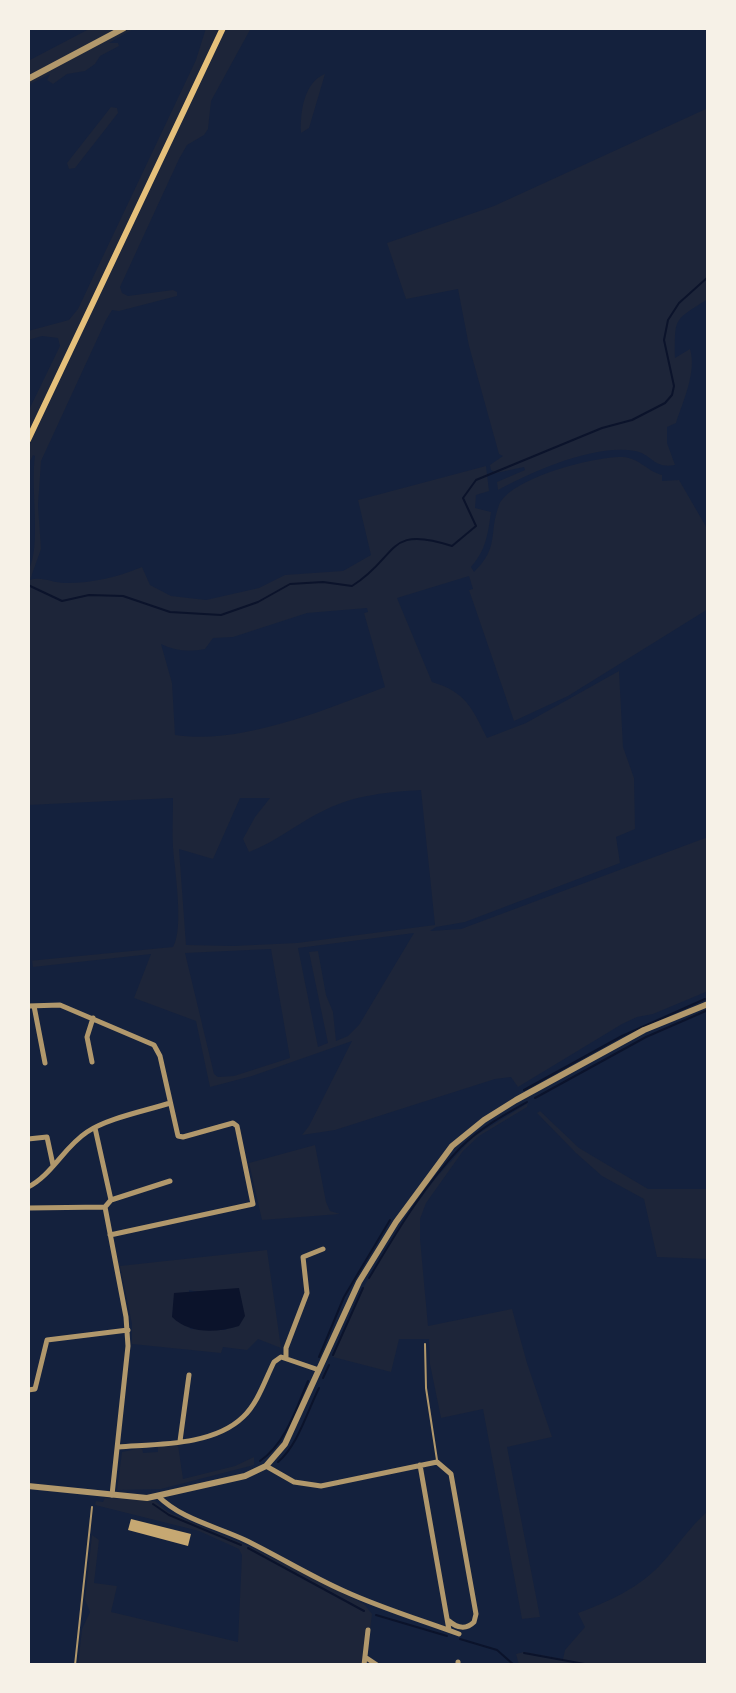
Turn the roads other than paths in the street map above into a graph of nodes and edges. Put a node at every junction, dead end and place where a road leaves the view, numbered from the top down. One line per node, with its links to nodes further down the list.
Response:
1 (124, 28): 3 (street)
2 (223, 28): 4 (main road)
3 (28, 79)
4 (28, 440)
5 (708, 1004): 24 (street)
6 (31, 1006): 7 (street); 9 (street)
7 (93, 1018): 8 (street); 10 (street)
8 (92, 1062)
9 (45, 1063)
10 (170, 1103): 11 (street); 19 (street)
11 (95, 1128): 13 (street); 16 (street)
12 (28, 1139): 13 (street)
13 (53, 1165): 15 (street)
14 (170, 1181): 16 (street)
15 (28, 1187)
16 (111, 1200): 17 (street)
17 (105, 1207): 18 (street); 19 (street)
18 (28, 1208)
19 (110, 1235): 21 (street)
20 (323, 1249): 23 (street)
21 (128, 1330): 26 (street); 28 (street)
22 (425, 1344): 29 (lane)
23 (286, 1357): 24 (street); 27 (street)
24 (319, 1370): 31 (street)
25 (189, 1375): 27 (street)
26 (28, 1390)
27 (180, 1441): 28 (street)
28 (118, 1447): 33 (street)
29 (437, 1462): 30 (street); 36 (street)
30 (420, 1465): 31 (street); 36 (street)
31 (266, 1466): 34 (street)
32 (28, 1486): 33 (street)
33 (112, 1496): 34 (street)
34 (158, 1496): 38 (street)
35 (92, 1507): 41 (lane)
36 (449, 1621): 38 (street)
37 (368, 1630): 40 (street)
38 (449, 1630): 39 (street)
39 (459, 1634)
40 (365, 1657): 42 (street); 43 (street)
41 (75, 1665)
42 (364, 1665)
43 (377, 1665)

